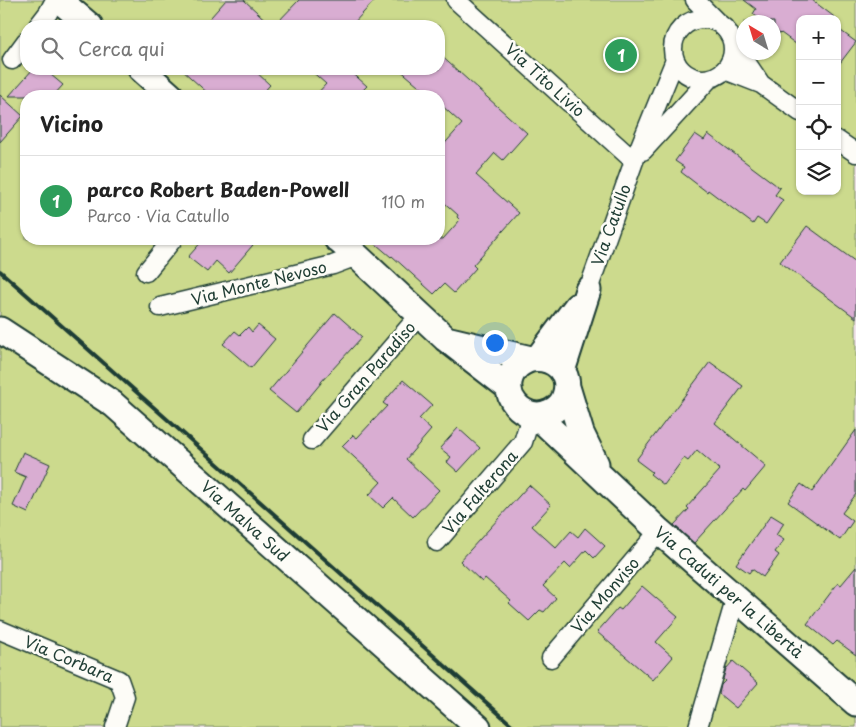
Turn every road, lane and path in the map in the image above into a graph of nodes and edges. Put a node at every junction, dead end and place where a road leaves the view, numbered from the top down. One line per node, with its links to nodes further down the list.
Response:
1 (57, 0): 5 (street); 6 (street)
2 (456, 0): 20 (street, Via Tito Livio)
3 (684, 0): 8 (street, Via Catullo)
4 (695, 0): 7 (street)
5 (43, 20)
6 (82, 20)
7 (718, 24): 8 (street); 9 (street)
8 (685, 26): 12 (street, Via Catullo)
9 (732, 41): 13 (street, Via Catullo); 15 (street)
10 (20, 49): 11 (street)
11 (12, 60)
12 (675, 60): 13 (street); 20 (street, Via Catullo)
13 (717, 74): 15 (street); 20 (street, Via Catullo)
14 (147, 75): 16 (street)
15 (761, 84): 17 (street)
16 (163, 90)
17 (796, 109)
18 (841, 143): 19 (street)
19 (856, 154)
20 (634, 161): 25 (street, Via Catullo)
21 (168, 245): 24 (street)
22 (344, 245): 23 (street)
23 (357, 256): 26 (street, Via Monte Nevoso); 27 (street)
24 (146, 272)
25 (588, 290): 30 (street); 31 (street)
26 (160, 307)
27 (421, 315): 29 (street); 34 (street, Via Gran Paradiso)
28 (0, 330): 43 (street, Via Malva Sud)
29 (446, 339): 30 (street); 32 (street)
30 (534, 358): 31 (street); 32 (street)
31 (564, 379): 33 (street); 35 (street)
32 (509, 388): 33 (street)
33 (537, 416): 35 (street, Via Caduti per la Libertà); 37 (street, Via Falterona)
34 (312, 440)
35 (604, 479): 36 (street, Via Caduti per la Libertà)
36 (660, 531): 38 (street, Via Caduti per la Libertà); 40 (street, Via Monviso)
37 (437, 542)
38 (736, 597): 41 (street, Via Caduti per la Libertà); 44 (street)
39 (0, 630): 42 (street, Via Corbara)
40 (550, 658)
41 (856, 703)
42 (115, 727)
43 (478, 727)
44 (698, 727)

